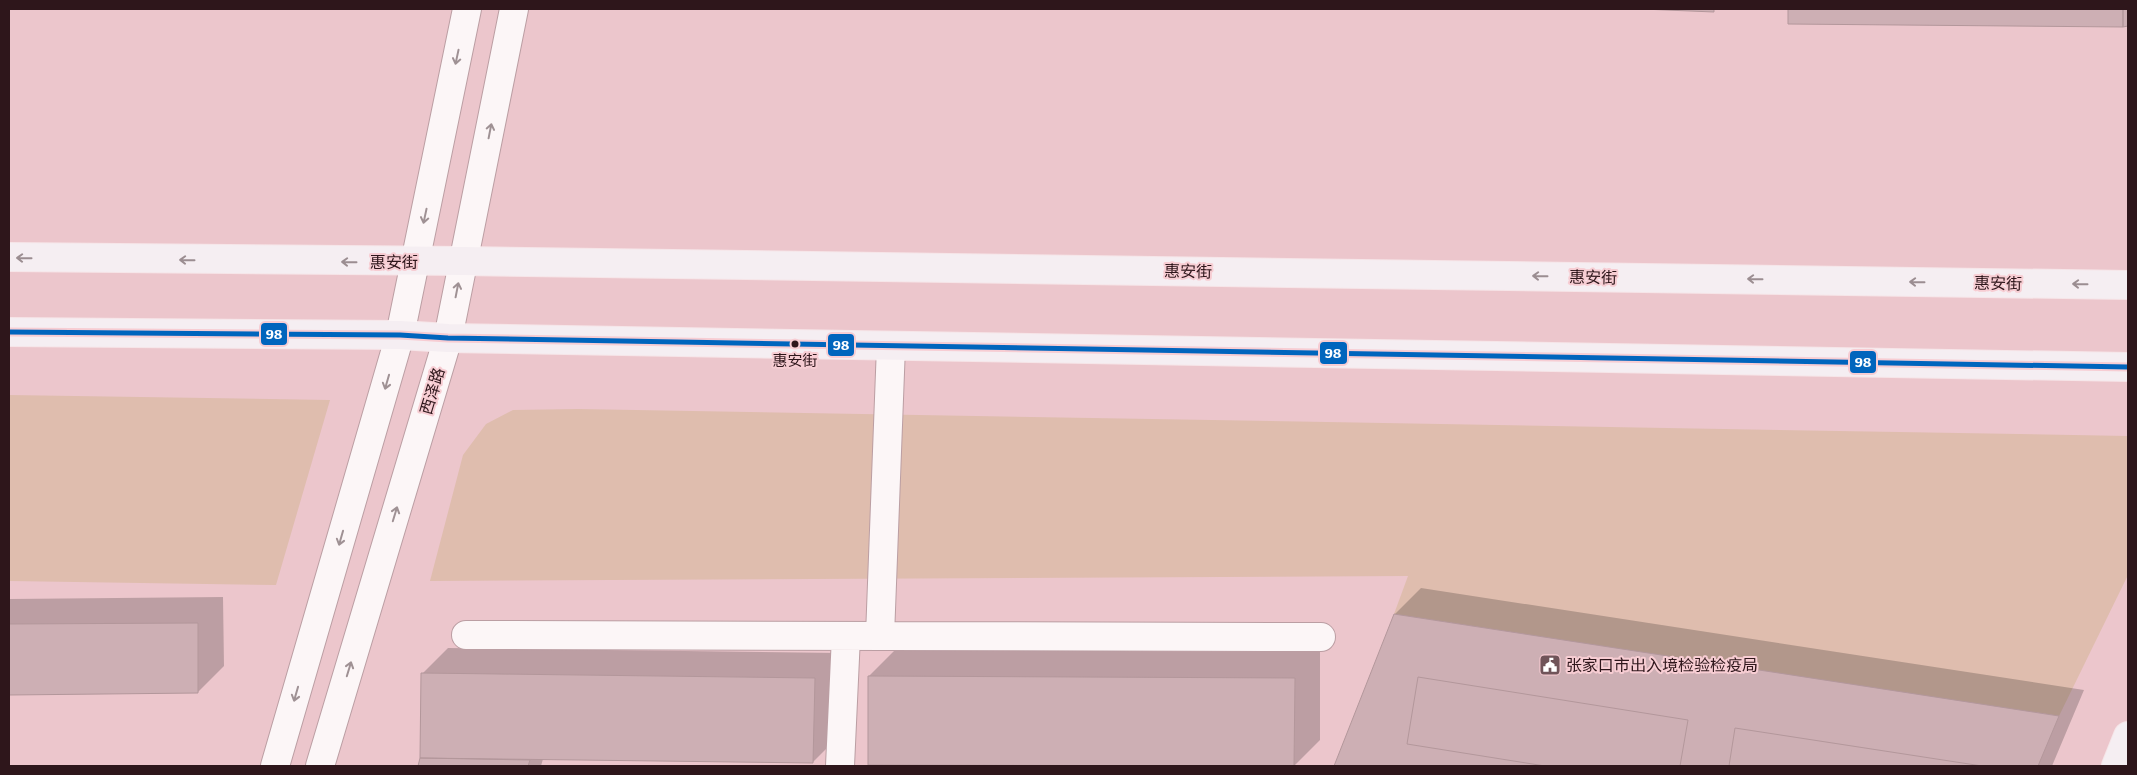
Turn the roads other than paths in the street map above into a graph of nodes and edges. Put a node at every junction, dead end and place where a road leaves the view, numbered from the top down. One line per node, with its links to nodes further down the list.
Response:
1 (467, 9): 4 (main road, one-way to 4)
2 (514, 9): 5 (main road, 西泽路, one-way to 2)
3 (9, 258): 4 (main road, 惠安街, one-way to 3)
4 (415, 262): 5 (main road, 惠安街); 8 (main road)
5 (463, 262): 6 (main road, 惠安街, one-way to 5); 9 (main road, 西泽路, one-way to 5)
6 (2128, 284)
7 (9, 332): 8 (main road)
8 (400, 335): 9 (main road); 17 (main road, one-way to 17)
9 (448, 338): 10 (main road); 18 (main road, 西泽路, one-way to 9)
10 (891, 346): 11 (main road); 14 (main road)
11 (2128, 367)
12 (466, 635): 13 (main road)
13 (846, 636): 14 (main road); 19 (main road)
14 (880, 636): 15 (main road)
15 (1321, 637)
16 (2128, 736): 20 (main road)
17 (275, 766)
18 (320, 766)
19 (840, 766)
20 (2116, 766)

